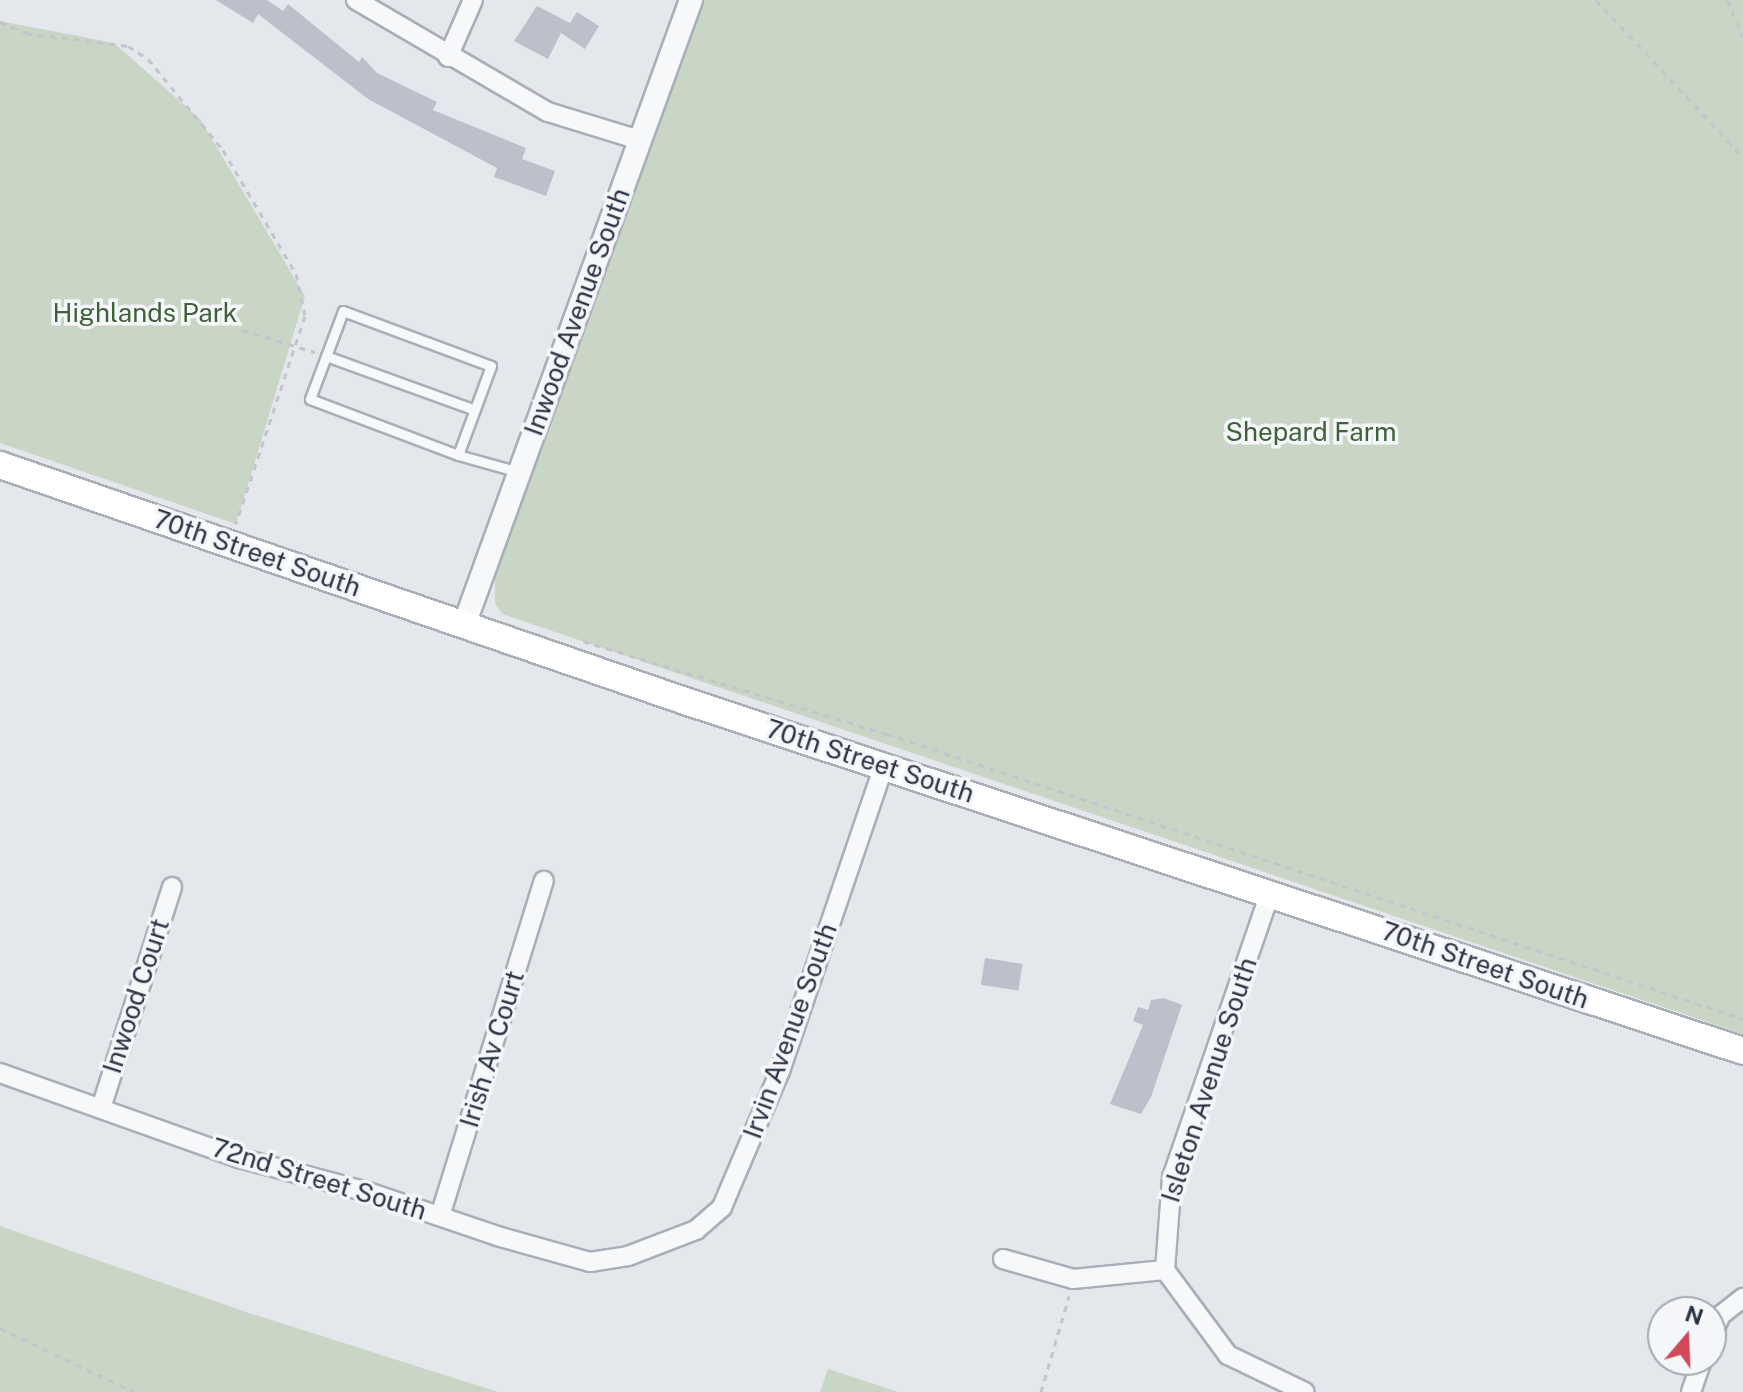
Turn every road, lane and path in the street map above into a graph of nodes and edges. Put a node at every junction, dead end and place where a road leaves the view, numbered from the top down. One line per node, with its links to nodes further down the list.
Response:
1 (356, 0): 8 (street)
2 (473, 0): 8 (street)
3 (691, 0): 9 (street, Inwood Avenue South)
4 (1596, 0): 10 (path)
5 (1727, 0): 7 (path)
6 (0, 22): 12 (path)
7 (1743, 37)
8 (448, 57): 9 (street)
9 (639, 140): 17 (street, Inwood Avenue South)
10 (1743, 157)
11 (242, 330): 12 (path)
12 (295, 347): 13 (path); 18 (path)
13 (326, 356): 14 (lane); 14 (lane); 15 (lane)
14 (475, 410): 15 (lane)
15 (458, 455): 17 (lane)
16 (0, 465): 19 (main road, 70th Street South)
17 (519, 472): 19 (street, Inwood Avenue South)
18 (236, 524)
19 (464, 625): 21 (main road, 70th Street South)
20 (580, 640): 25 (path)
21 (884, 765): 24 (main road, 70th Street South); 30 (street, Irvin Avenue South)
22 (544, 881): 29 (street, Irish Av Court)
23 (172, 887): 28 (street, Inwood Court)
24 (1270, 893): 26 (main road, 70th Street South); 32 (street, Isleton Avenue South)
25 (1743, 1019)
26 (1743, 1051)
27 (0, 1073): 28 (street, 72nd Street South)
28 (102, 1105): 29 (street, 72nd Street South)
29 (440, 1216): 30 (street, 72nd Street South)
30 (641, 1251)
31 (1003, 1259): 33 (street)
32 (1165, 1270): 33 (street); 39 (street)
33 (1073, 1279): 38 (path)
34 (1743, 1298): 35 (street)
35 (1727, 1310)
36 (0, 1328): 37 (path)
37 (134, 1392)
38 (1041, 1392)
39 (1305, 1392)

